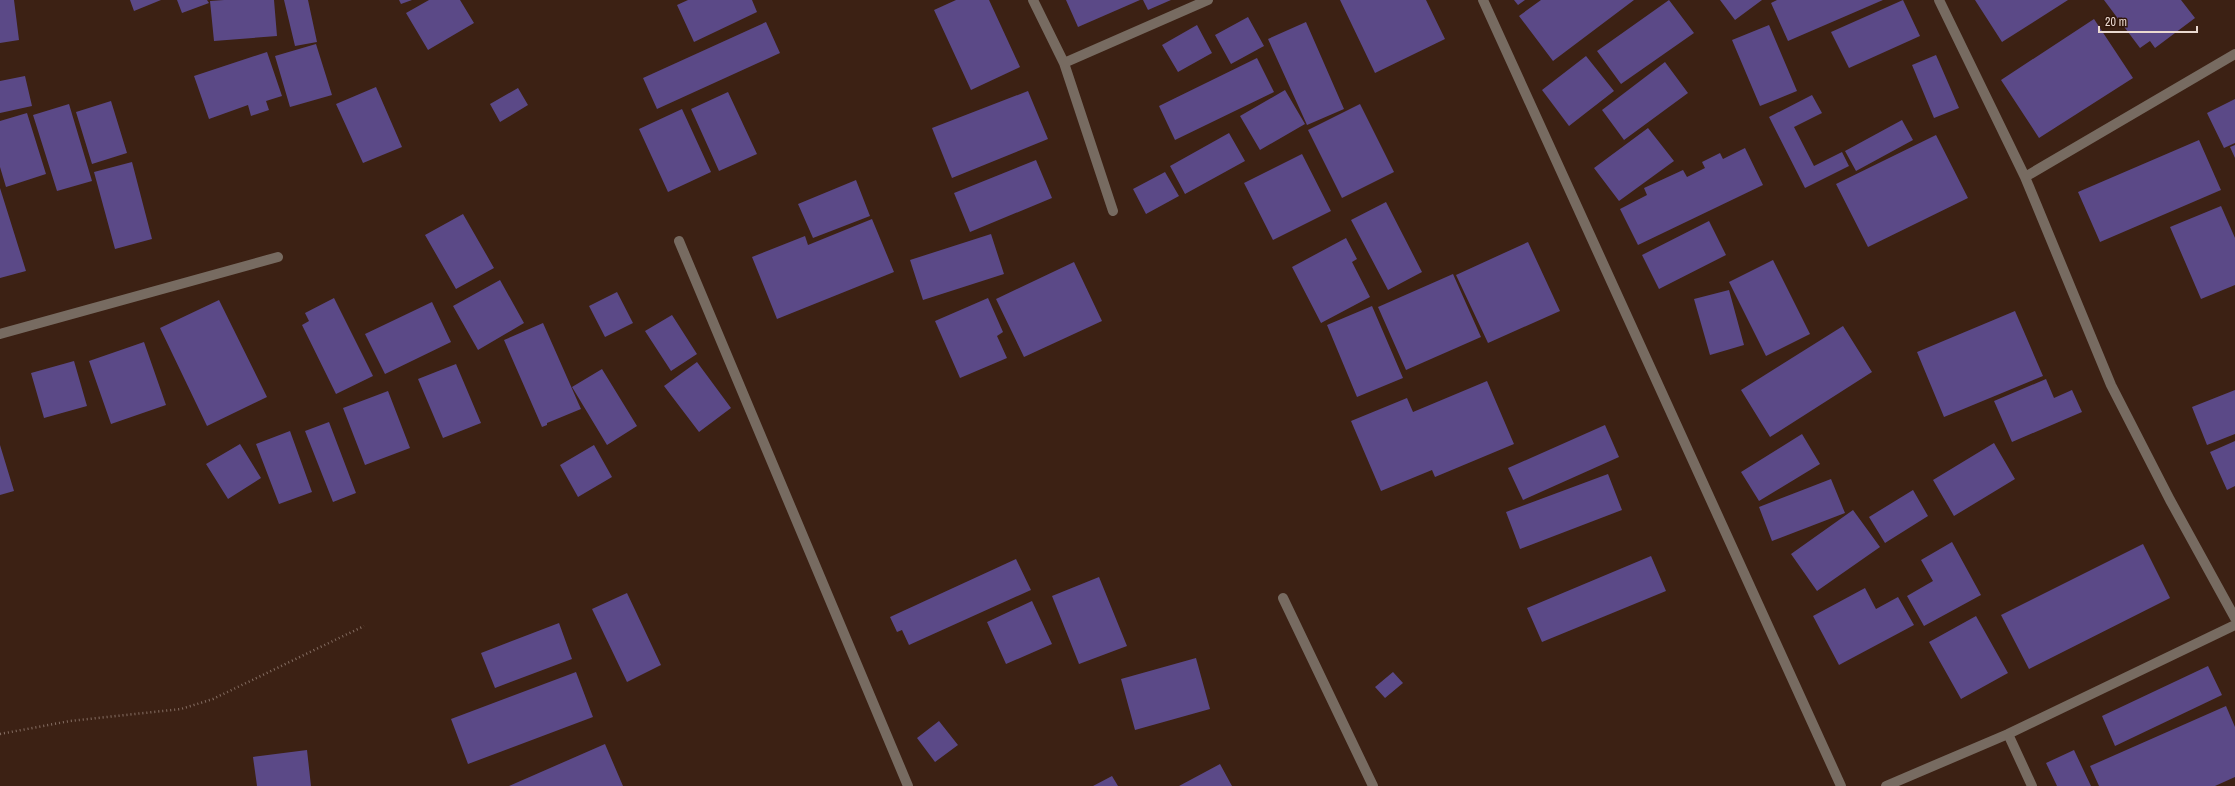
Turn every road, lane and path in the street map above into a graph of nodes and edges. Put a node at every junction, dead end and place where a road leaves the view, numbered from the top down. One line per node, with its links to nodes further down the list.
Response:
1 (1033, 0): 6 (street)
2 (1208, 0): 6 (street)
3 (1483, 0): 20 (street)
4 (1939, 0): 7 (street)
5 (2235, 54): 7 (street)
6 (1064, 63): 8 (street)
7 (2025, 177): 13 (street)
8 (1113, 211)
9 (679, 241): 18 (street)
10 (278, 257): 11 (street)
11 (0, 334)
12 (1283, 598): 19 (street)
13 (2235, 618)
14 (2235, 625): 17 (street)
15 (364, 626): 16 (path)
16 (0, 734)
17 (2008, 734): 21 (street); 22 (street)
18 (908, 786)
19 (1373, 786)
20 (1841, 786)
21 (1886, 786)
22 (2032, 786)

